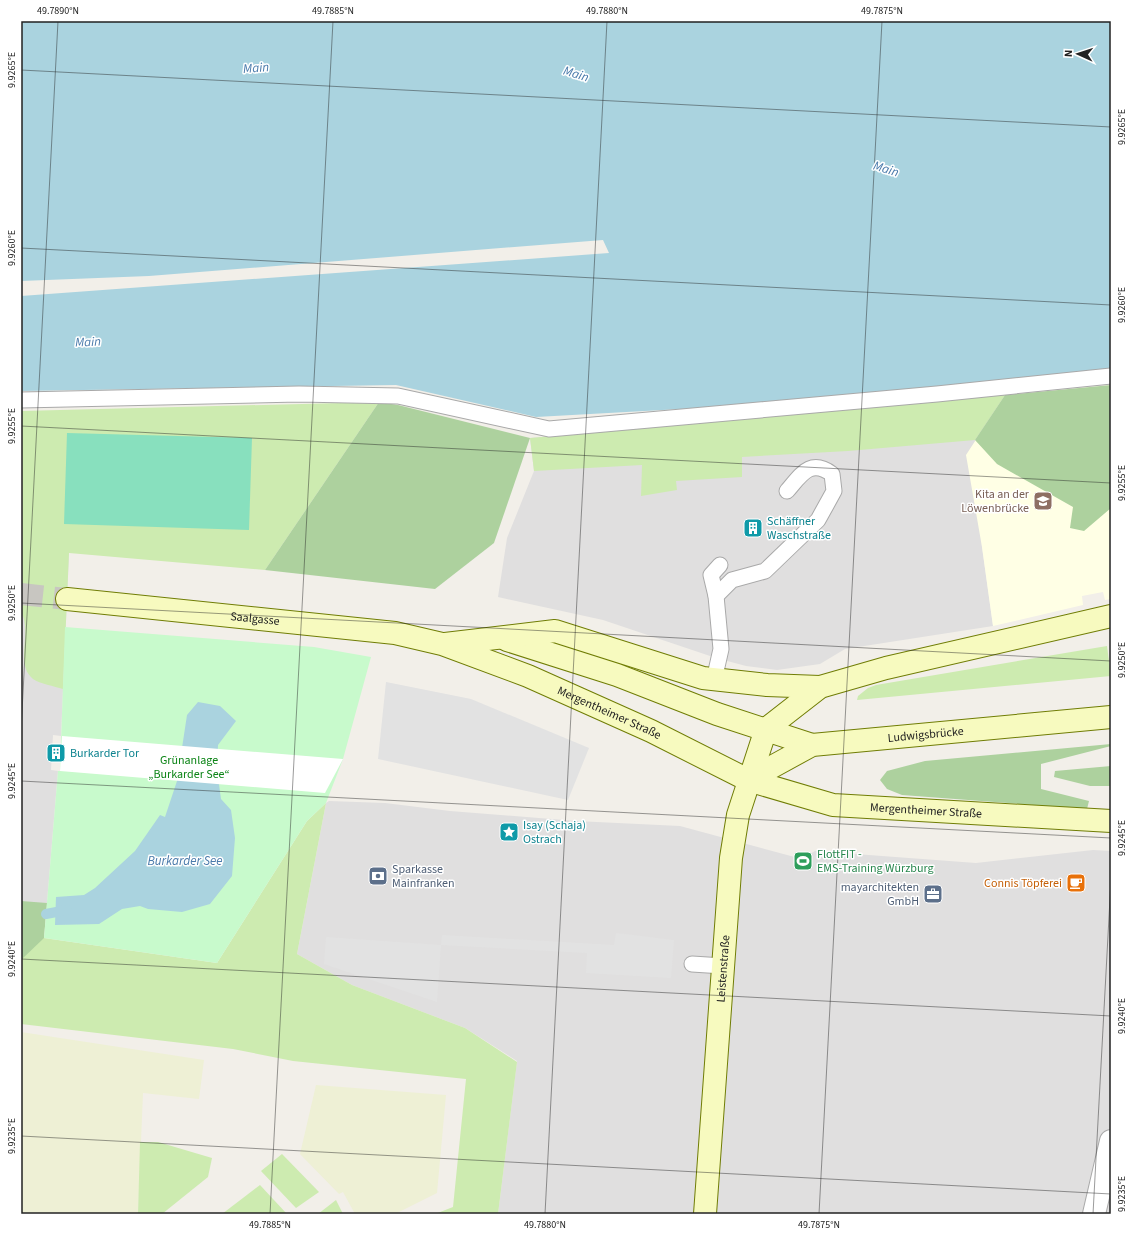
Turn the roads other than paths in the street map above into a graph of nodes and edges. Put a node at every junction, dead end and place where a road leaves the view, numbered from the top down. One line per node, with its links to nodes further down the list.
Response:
1 (1111, 376): 2 (lane)
2 (21, 400)
3 (787, 491): 5 (lane)
4 (720, 565): 5 (lane)
5 (716, 596): 10 (lane)
6 (67, 599): 8 (main road, Saalgasse)
7 (1111, 616): 11 (main road)
8 (442, 644): 9 (main road, Mergentheimer Straße)
9 (489, 646): 10 (main road); 13 (main road, Mergentheimer Straße); 15 (main road, Mergentheimer Straße)
10 (714, 680): 11 (main road)
11 (820, 687): 13 (main road)
12 (1111, 717): 14 (main road, Ludwigsbrücke)
13 (766, 729): 14 (main road, Mergentheimer Straße); 15 (main road, Leistenstraße)
14 (812, 745): 15 (main road, Ludwigsbrücke)
15 (748, 780): 16 (main road, Mergentheimer Straße); 18 (main road, Leistenstraße)
16 (1111, 821)
17 (692, 964): 18 (lane)
18 (723, 966): 20 (main road, Leistenstraße)
19 (1111, 1141): 21 (street)
20 (705, 1214)
21 (1094, 1214)

